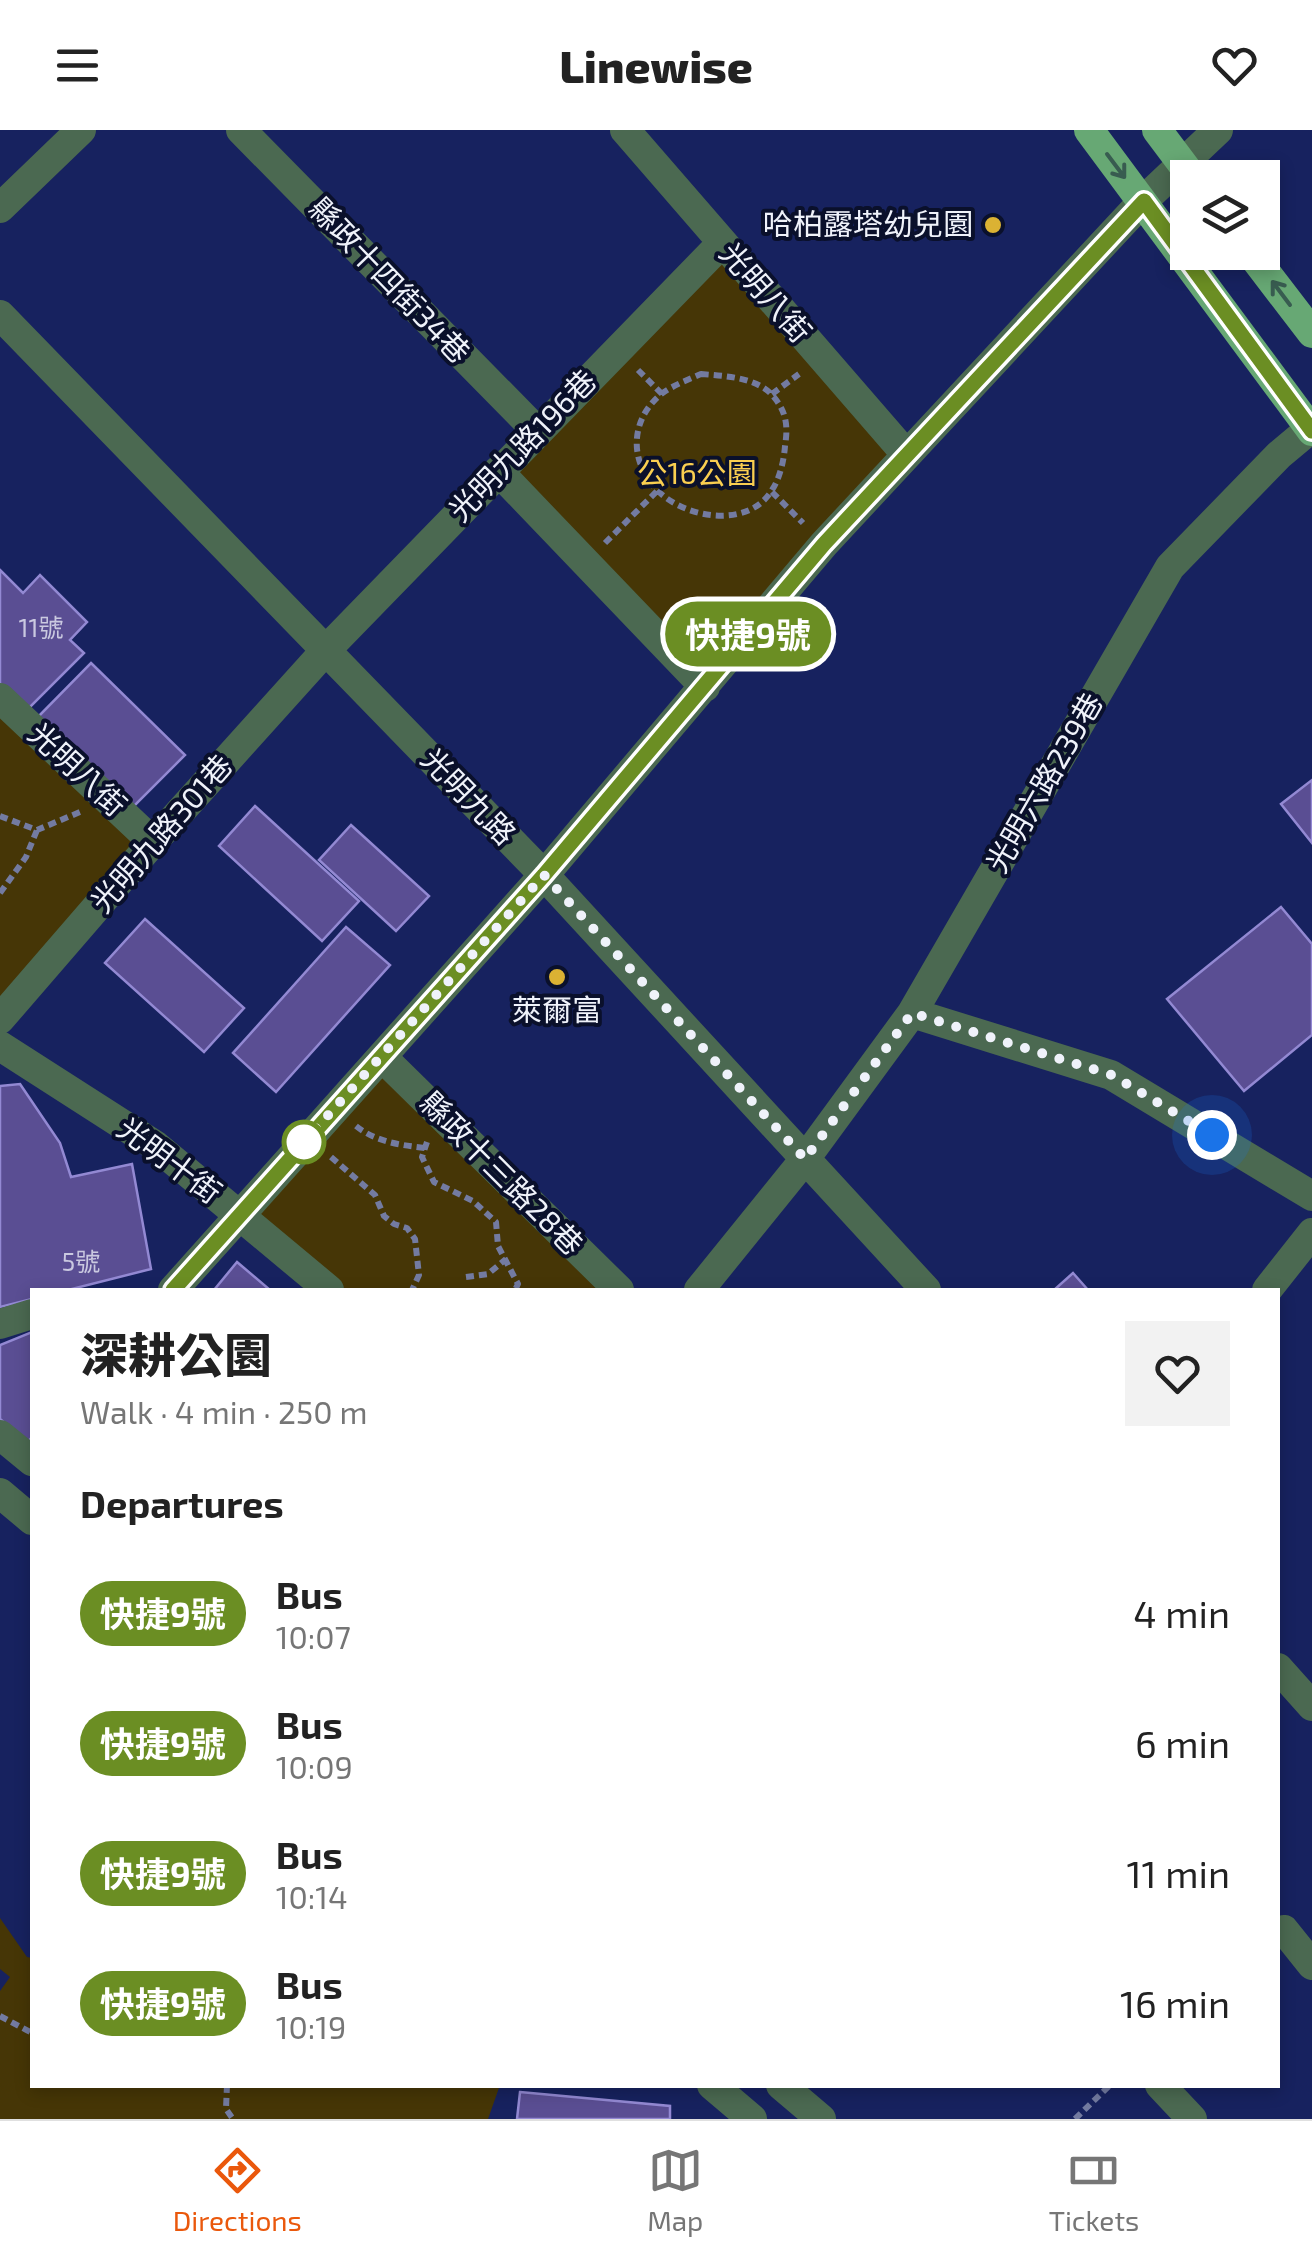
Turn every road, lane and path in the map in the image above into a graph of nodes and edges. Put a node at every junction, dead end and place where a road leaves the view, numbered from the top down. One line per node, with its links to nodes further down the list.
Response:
1 (81, 130): 11 (street)
2 (241, 130): 17 (street, 縣政十四街34巷)
3 (625, 130): 12 (street, 光明八街)
4 (1089, 130): 10 (main road, one-way to 10)
5 (1157, 130): 7 (main road)
6 (1218, 130): 8 (street)
7 (1180, 160)
8 (1196, 160)
9 (1170, 183): 10 (street)
10 (1144, 201): 16 (main road); 18 (street)
11 (0, 208)
12 (721, 244): 17 (street, 光明九路196巷); 18 (street, 光明八街)
13 (1264, 270): 15 (main road, one-way to 13)
14 (0, 315): 24 (street, 光明九路)
15 (1312, 333)
16 (1311, 430): 33 (street, 光明六路239巷)
17 (537, 431): 19 (street, 光明九路196巷)
18 (906, 454): 22 (street)
19 (498, 471): 23 (street); 24 (street, 光明九路196巷)
20 (657, 490): 21 (path); 21 (path); 23 (path)
21 (772, 492): 22 (path)
22 (824, 544): 25 (street)
23 (584, 563): 25 (street)
24 (326, 650): 30 (street, 光明九路301巷); 31 (street, 光明九路)
25 (705, 687): 31 (street)
26 (0, 698): 27 (street, 光明八街)
27 (109, 800): 29 (path); 30 (street, 光明八街)
28 (0, 816): 29 (path)
29 (37, 830): 32 (path)
30 (153, 842): 34 (street, 光明九路301巷)
31 (544, 875): 36 (street); 41 (street, 光明九路)
32 (0, 893)
33 (912, 1013): 41 (street, 光明六路239巷); 42 (street)
34 (0, 1019)
35 (0, 1046): 43 (street, 光明十街)
36 (383, 1058): 37 (street); 38 (street, 縣政十三路28巷)
37 (335, 1108): 39 (street); 40 (path)
38 (444, 1116): 40 (path); 51 (street, 縣政十三路28巷)
39 (306, 1139): 43 (street); 49 (path)
40 (425, 1148): 45 (path)
41 (805, 1159): 52 (street, 光明六路239巷); 53 (street, 光明九路)
42 (1312, 1196)
43 (241, 1217): 47 (street); 48 (street, 光明十街)
44 (1312, 1233): 54 (street)
45 (506, 1259): 46 (path); 50 (path)
46 (466, 1277)
47 (176, 1288)
48 (327, 1288)
49 (413, 1288)
50 (516, 1288)
51 (617, 1288)
52 (701, 1288)
53 (924, 1288)
54 (1268, 1288)
55 (30, 1315): 56 (street)
56 (0, 1324)
57 (0, 1434): 58 (street)
58 (30, 1461)
59 (30, 1464): 60 (street)
60 (0, 1478)
61 (0, 1493): 62 (street)
62 (30, 1518)
63 (1284, 1930): 64 (street)
64 (1312, 1965)
65 (0, 2016): 66 (path)
66 (30, 2032)
67 (228, 2088): 73 (path)
68 (716, 2088): 74 (street)
69 (785, 2088): 72 (street)
70 (1107, 2088): 75 (path)
71 (1163, 2088): 76 (street)
72 (820, 2118)
73 (233, 2119)
74 (752, 2119)
75 (1075, 2119)
76 (1192, 2119)

